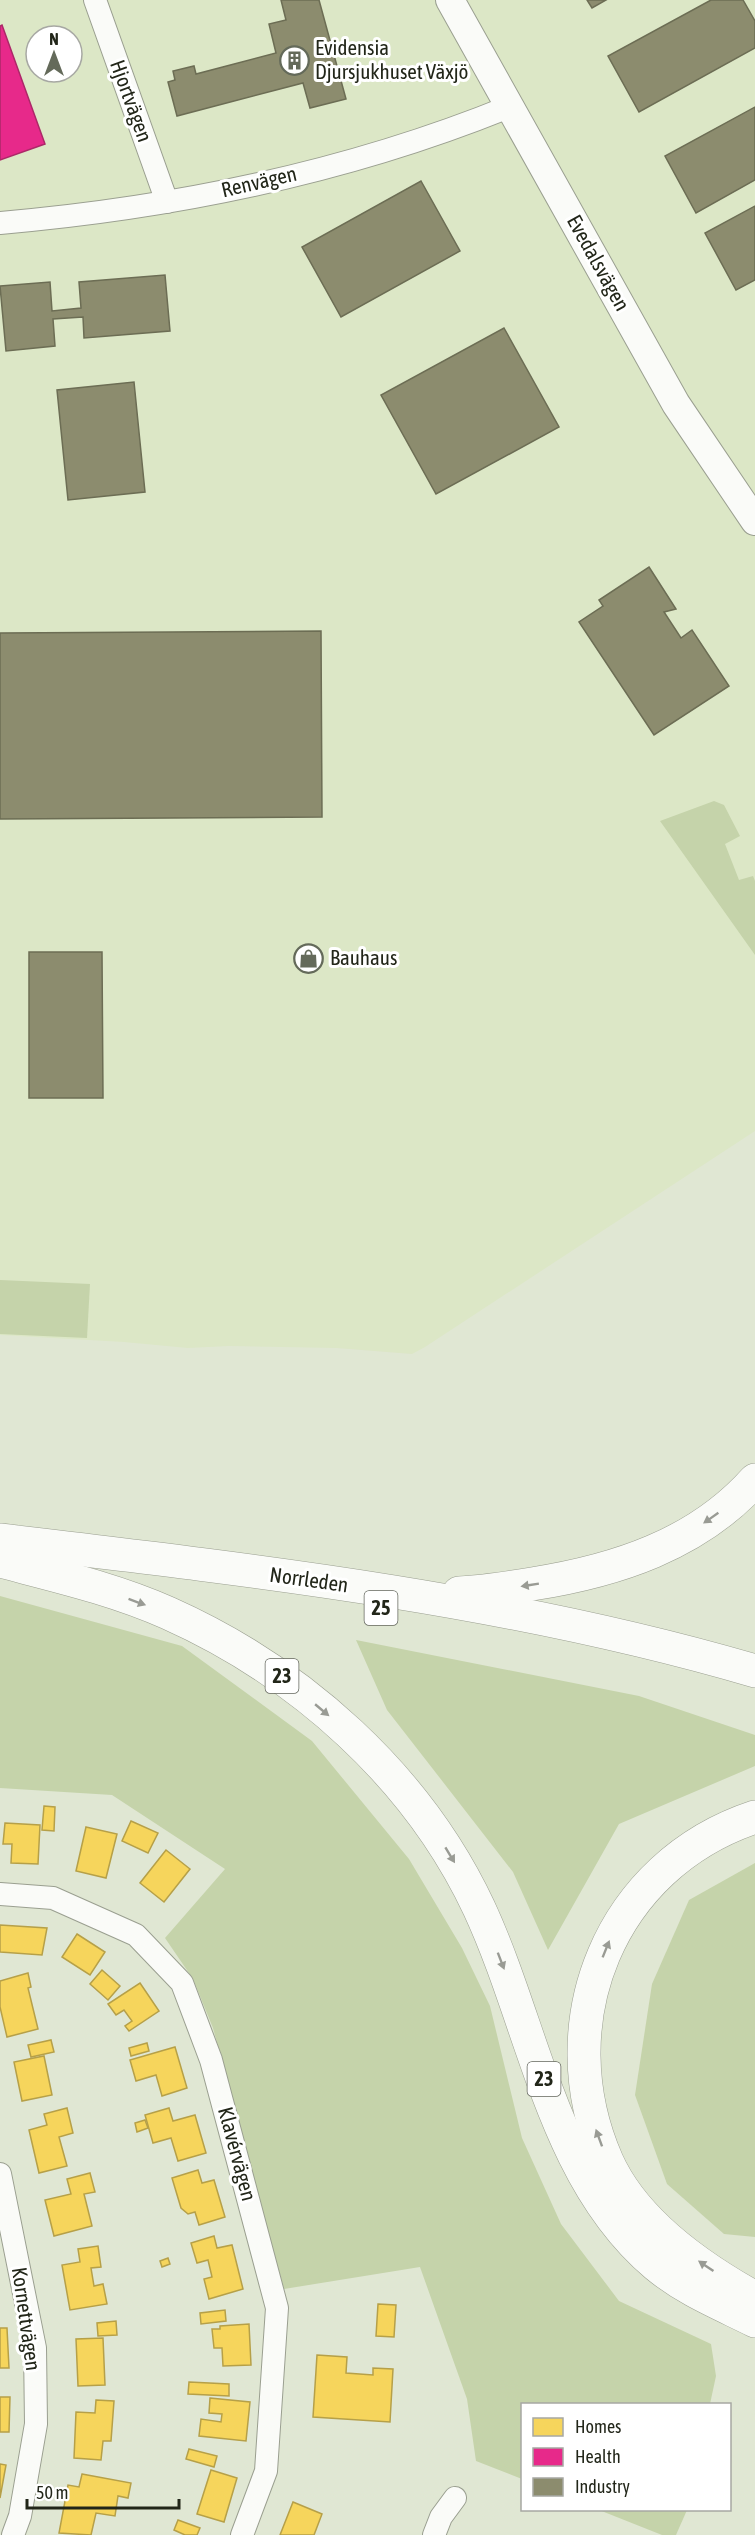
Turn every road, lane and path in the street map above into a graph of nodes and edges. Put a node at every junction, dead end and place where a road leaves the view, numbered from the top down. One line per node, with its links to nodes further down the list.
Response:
1 (95, 0): 4 (street, Hjortvägen)
2 (450, 0): 3 (street, Evedalsvägen)
3 (511, 106): 4 (street, Renvägen); 6 (street, Evedalsvägen)
4 (167, 202): 5 (street, Renvägen)
5 (0, 223)
6 (755, 521)
7 (755, 1480): 10 (highway, one-way to 10)
8 (0, 1540): 10 (highway, Norrleden)
9 (0, 1561): 12 (highway, Norrleden / 25); 17 (highway, 23, one-way to 17)
10 (403, 1594): 11 (highway, Norrleden / 25)
11 (755, 1671)
12 (755, 1690)
13 (755, 1817): 16 (highway, one-way to 13)
14 (0, 1894): 20 (street, Klavérvägen)
15 (0, 2174): 19 (street, Kornettvägen)
16 (755, 2298)
17 (755, 2321)
18 (455, 2498): 21 (street)
19 (13, 2535)
20 (242, 2535)
21 (434, 2535)

